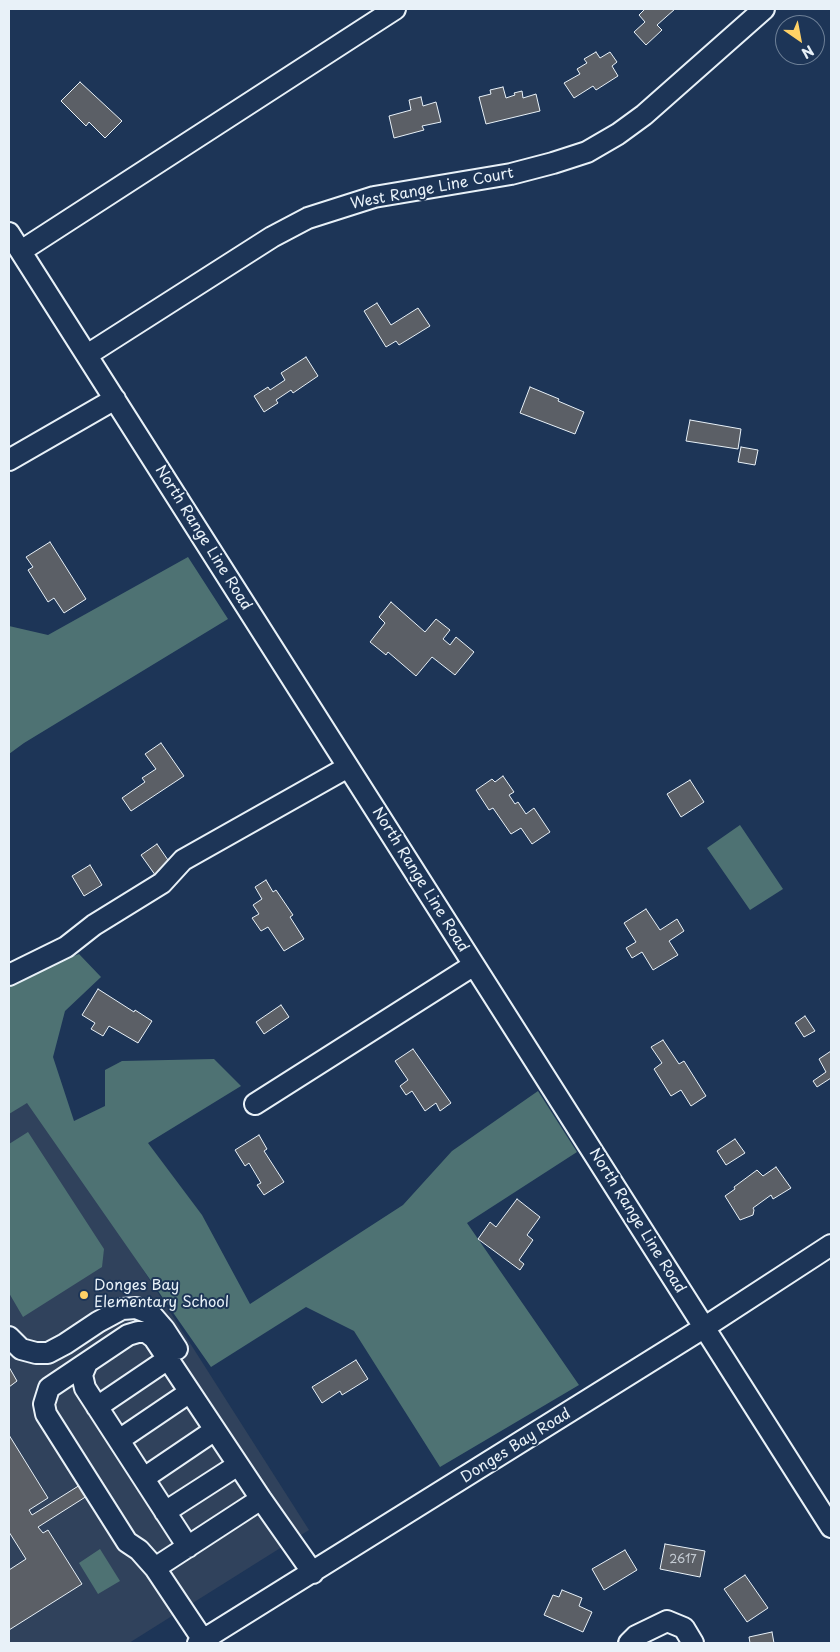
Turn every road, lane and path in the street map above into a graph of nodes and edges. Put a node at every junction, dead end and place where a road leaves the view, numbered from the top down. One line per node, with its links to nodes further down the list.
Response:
1 (395, 9): 4 (street)
2 (764, 9): 5 (street, West Range Line Court)
3 (9, 233): 4 (street, North Range Line Road)
4 (21, 251): 5 (street, North Range Line Road)
5 (87, 355): 6 (street, North Range Line Road)
6 (115, 399): 7 (street); 8 (street, North Range Line Road)
7 (9, 460)
8 (348, 767): 9 (street, North Range Line Road); 10 (street)
9 (474, 965): 11 (street); 13 (street, North Range Line Road)
10 (9, 975)
11 (255, 1104)
12 (831, 1244): 13 (street, Donges Bay Road)
13 (704, 1327): 25 (street, North Range Line Road); 28 (street, Donges Bay Road)
14 (9, 1337): 28 (street)
15 (168, 1359): 16 (street); 17 (street); 18 (street)
16 (87, 1363): 18 (street); 27 (street)
17 (190, 1392): 19 (street); 20 (street)
18 (97, 1407): 20 (street)
19 (215, 1430): 21 (street); 22 (street)
20 (119, 1440): 22 (street)
21 (238, 1465): 23 (street); 24 (street)
22 (144, 1478): 24 (street)
23 (261, 1499): 26 (street); 28 (street)
24 (166, 1512): 26 (street)
25 (831, 1527)
26 (188, 1547): 27 (street)
27 (155, 1568): 29 (street)
28 (317, 1570): 29 (street, Donges Bay Road)
29 (208, 1640)
30 (629, 1643): 31 (street)
31 (693, 1643)

